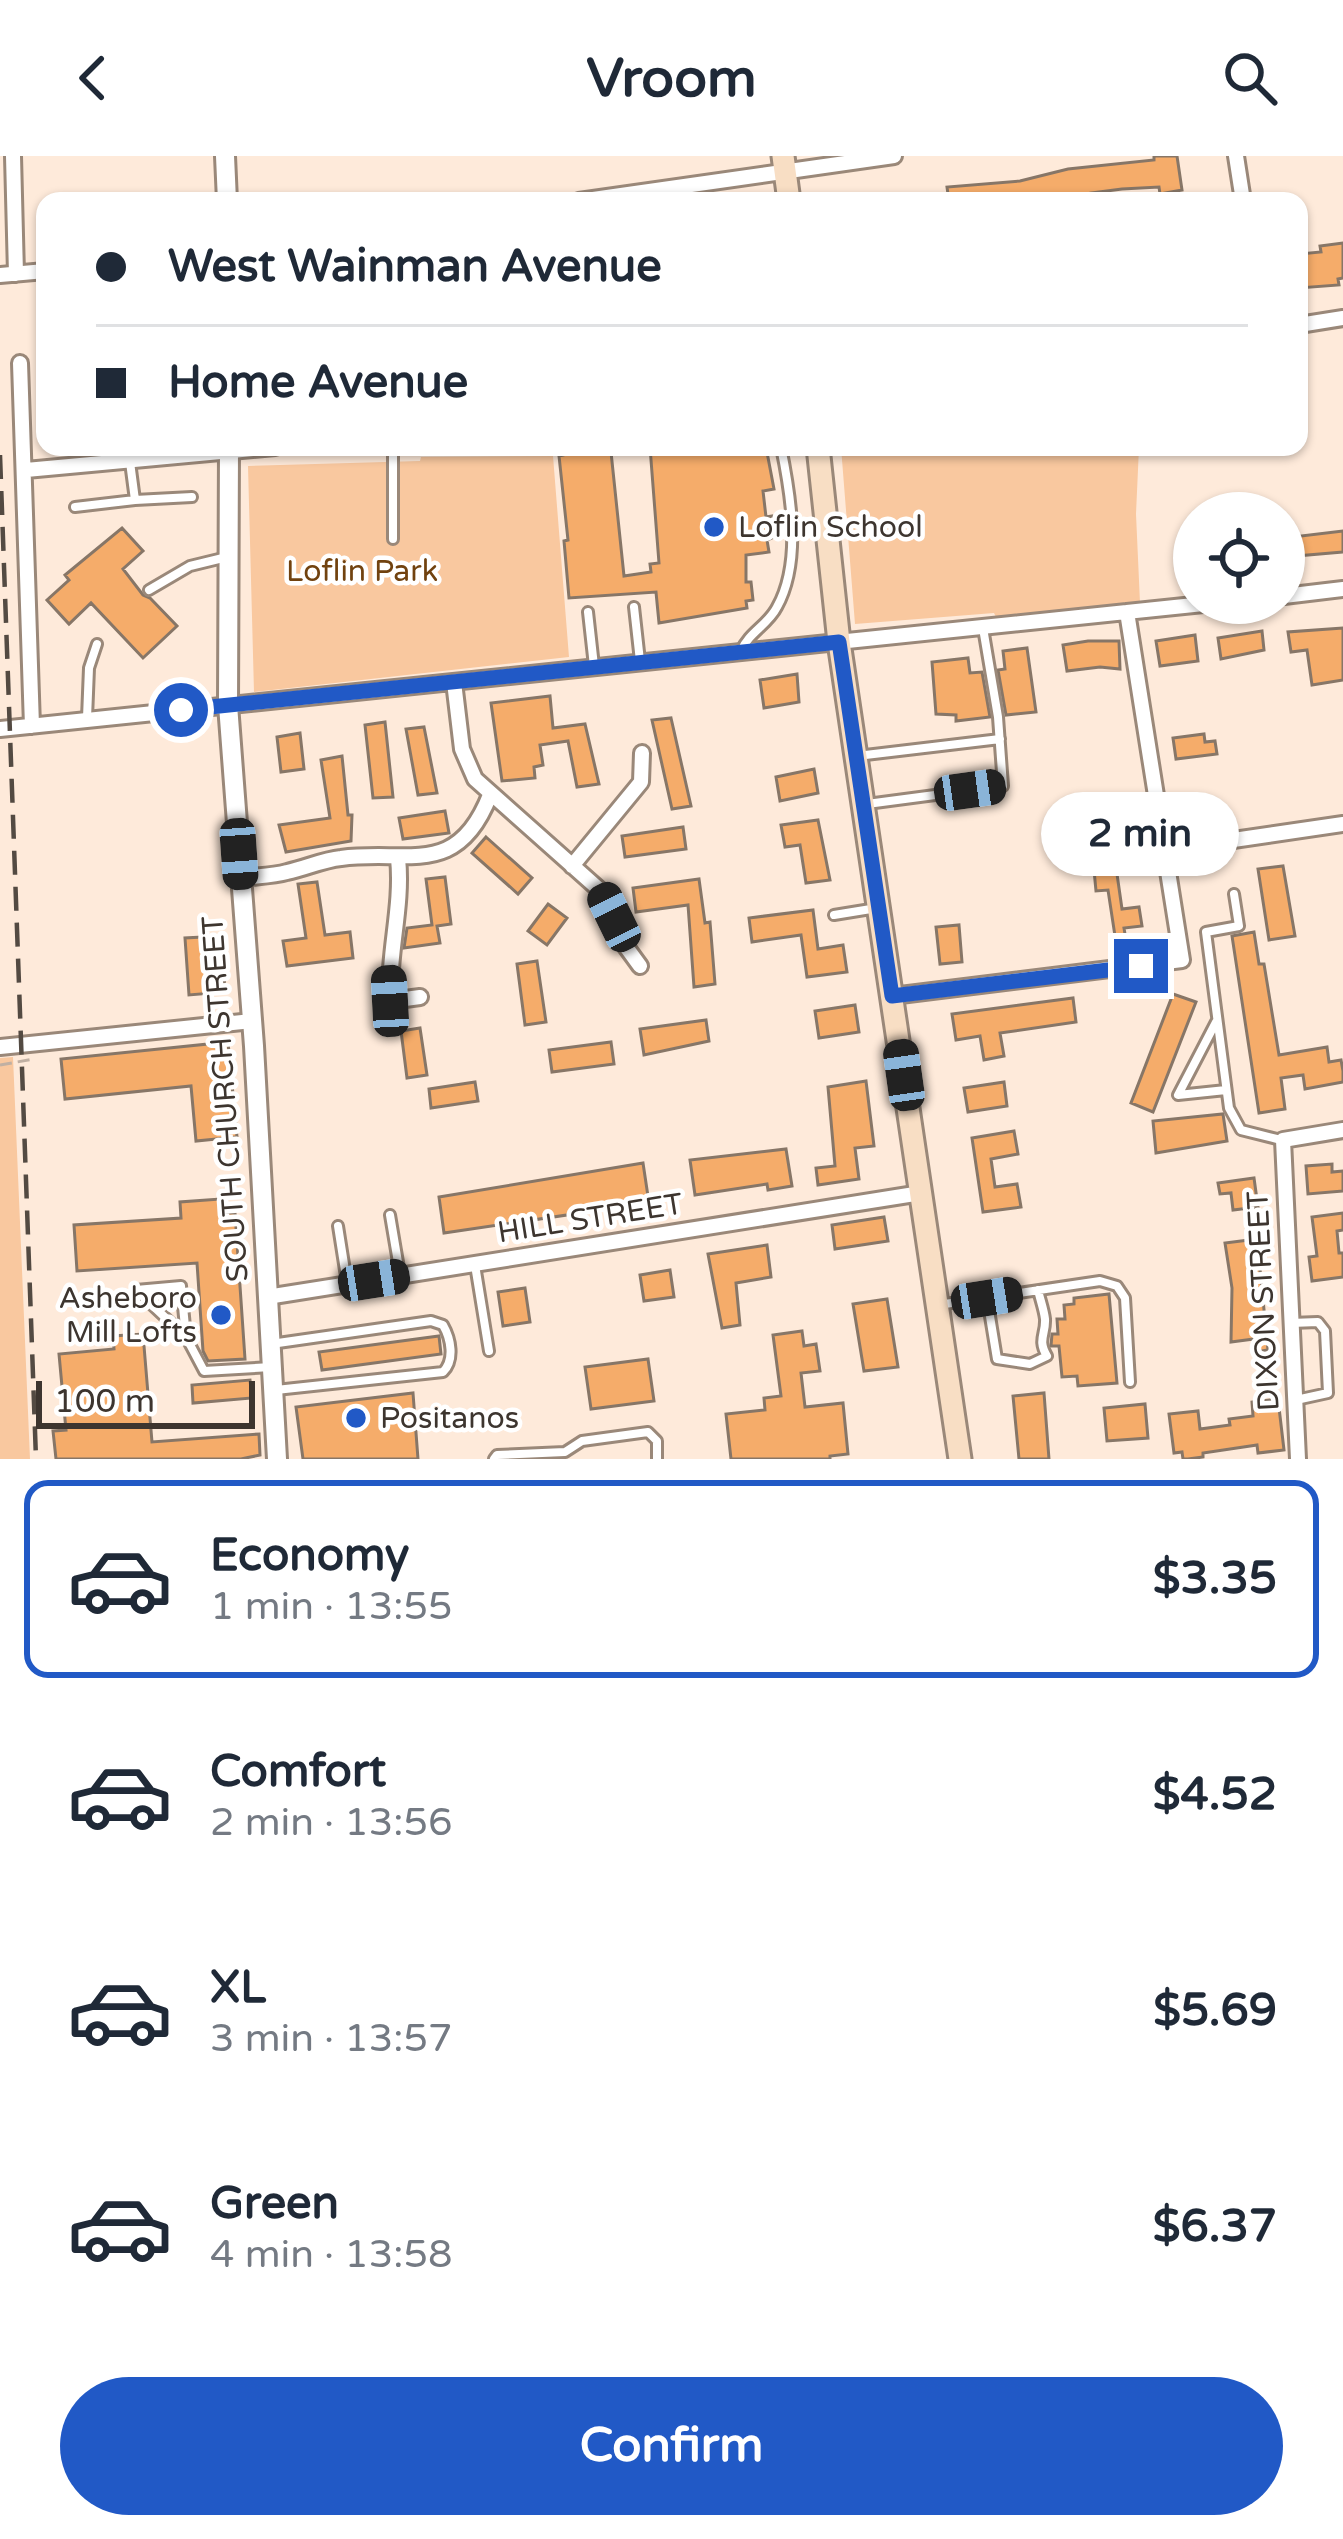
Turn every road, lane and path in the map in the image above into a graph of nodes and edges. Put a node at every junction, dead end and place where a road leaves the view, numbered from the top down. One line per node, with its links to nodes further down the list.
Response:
1 (13, 156): 10 (street)
2 (226, 156): 7 (street)
3 (894, 156): 5 (street)
4 (1236, 156): 9 (street)
5 (877, 157): 6 (street)
6 (784, 164): 8 (street)
7 (227, 192)
8 (638, 192)
9 (1242, 192)
10 (8, 275)
11 (1343, 318): 12 (street)
12 (1308, 324)
13 (20, 363): 20 (street)
14 (101, 456): 20 (street)
15 (137, 456): 22 (lane)
16 (229, 456): 25 (street, SOUTH CHURCH STREET)
17 (393, 456): 24 (lane)
18 (782, 456): 36 (lane)
19 (819, 456): 34 (main road)
20 (26, 470): 42 (street)
21 (192, 497): 22 (lane)
22 (135, 500): 23 (lane)
23 (75, 507)
24 (393, 539)
25 (229, 557): 27 (lane); 40 (street, SOUTH CHURCH STREET)
26 (1343, 589): 28 (street)
27 (149, 590)
28 (1305, 594)
29 (1173, 607): 32 (street)
30 (634, 608): 37 (lane)
31 (588, 612): 38 (lane)
32 (1127, 612): 33 (street); 50 (street)
33 (983, 627): 34 (street); 44 (lane)
34 (839, 642): 36 (street); 46 (main road)
35 (97, 644): 41 (lane)
36 (741, 652): 37 (street)
37 (640, 663): 38 (street)
38 (594, 668): 39 (street)
39 (454, 682): 40 (street); 47 (street)
40 (228, 705): 41 (street); 53 (street, SOUTH CHURCH STREET)
41 (86, 720): 42 (street)
42 (32, 726): 43 (street)
43 (0, 729)
44 (1000, 739): 46 (lane); 48 (lane)
45 (642, 753): 52 (street)
46 (856, 756): 48 (main road)
47 (490, 796): 51 (street); 52 (street)
48 (863, 804): 55 (main road)
49 (1343, 824): 50 (street)
50 (1165, 850): 58 (street)
51 (398, 859): 53 (street); 59 (street)
52 (572, 866): 57 (street)
53 (241, 878): 61 (street, SOUTH CHURCH STREET)
54 (1234, 894): 60 (lane)
55 (879, 908): 56 (lane); 58 (main road)
56 (834, 915)
57 (640, 966)
58 (892, 996): 66 (main road)
59 (420, 997)
60 (1217, 1019): 63 (lane); 63 (lane)
61 (252, 1021): 62 (street); 73 (street, SOUTH CHURCH STREET)
62 (0, 1047)
63 (1226, 1090): 65 (lane)
64 (1343, 1130): 65 (street)
65 (1282, 1140): 77 (street, DIXON STREET)
66 (921, 1193): 69 (street, HILL STREET); 75 (main road)
67 (390, 1215): 70 (lane)
68 (338, 1226): 71 (lane)
69 (475, 1264): 70 (street, HILL STREET); 82 (lane)
70 (400, 1276): 71 (street, HILL STREET)
71 (347, 1284): 73 (street, HILL STREET)
72 (1038, 1290): 74 (lane); 76 (lane); 85 (lane)
73 (267, 1297): 80 (street, SOUTH CHURCH STREET)
74 (987, 1298): 75 (lane); 83 (lane)
75 (938, 1305): 91 (main road)
76 (1046, 1320): 78 (lane); 83 (lane)
77 (1291, 1323): 87 (street, DIXON STREET); 87 (lane)
78 (1050, 1334)
79 (186, 1336): 79 (lane); 84 (lane)
80 (269, 1344): 84 (street, SOUTH CHURCH STREET); 86 (lane)
81 (1052, 1346): 83 (lane)
82 (489, 1351)
83 (1046, 1356)
84 (271, 1367): 86 (street, SOUTH CHURCH STREET)
85 (1130, 1382)
86 (272, 1390): 88 (street, SOUTH CHURCH STREET)
87 (1295, 1401): 92 (street, DIXON STREET)
88 (277, 1459)
89 (494, 1459): 90 (lane)
90 (657, 1459)
91 (960, 1459)
92 (1298, 1459)

